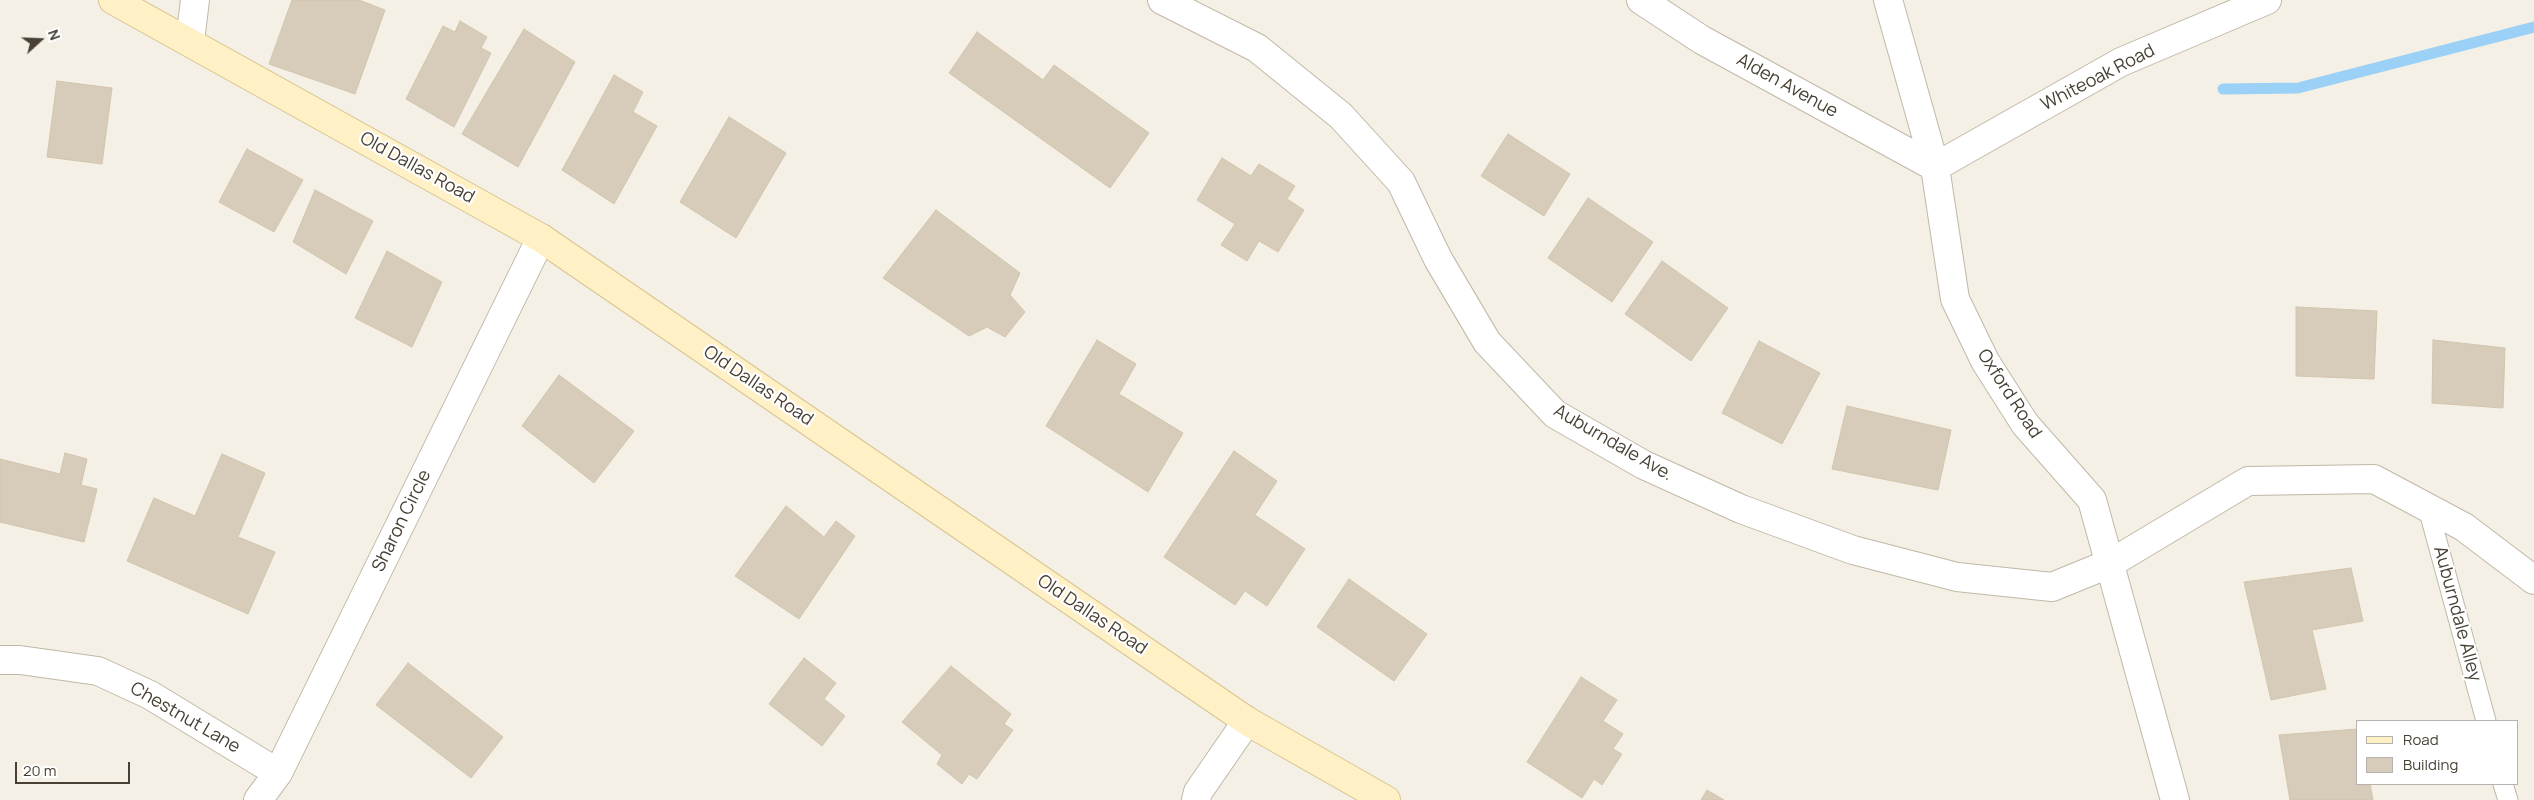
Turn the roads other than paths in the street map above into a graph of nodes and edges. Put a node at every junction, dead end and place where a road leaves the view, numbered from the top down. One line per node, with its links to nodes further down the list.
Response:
1 (113, 0): 7 (street, Old Dallas Road)
2 (196, 0): 7 (street)
3 (1162, 0): 11 (street, Auburndale Ave.)
4 (1641, 0): 8 (street, Alden Avenue)
5 (1888, 0): 8 (street, Oxford Road)
6 (2267, 0): 8 (street, Whiteoak Road)
7 (190, 41): 9 (street, Old Dallas Road)
8 (1935, 167): 11 (street, Oxford Road)
9 (541, 238): 15 (street, Old Dallas Road); 16 (street, Sharon Circle)
10 (2428, 508): 11 (street, Auburndale Ave.); 12 (street, Auburndale Ave.); 14 (lane, Auburndale Alley)
11 (2111, 563): 21 (street, Oxford Road)
12 (2534, 580)
13 (0, 660): 16 (street, Chestnut Lane)
14 (2486, 720)
15 (1247, 721): 19 (street); 20 (street, Old Dallas Road)
16 (278, 773): 18 (street, Sharon Circle)
17 (2503, 785): 22 (lane)
18 (258, 800)
19 (1196, 800)
20 (1386, 800)
21 (2176, 800)
22 (2508, 800)

